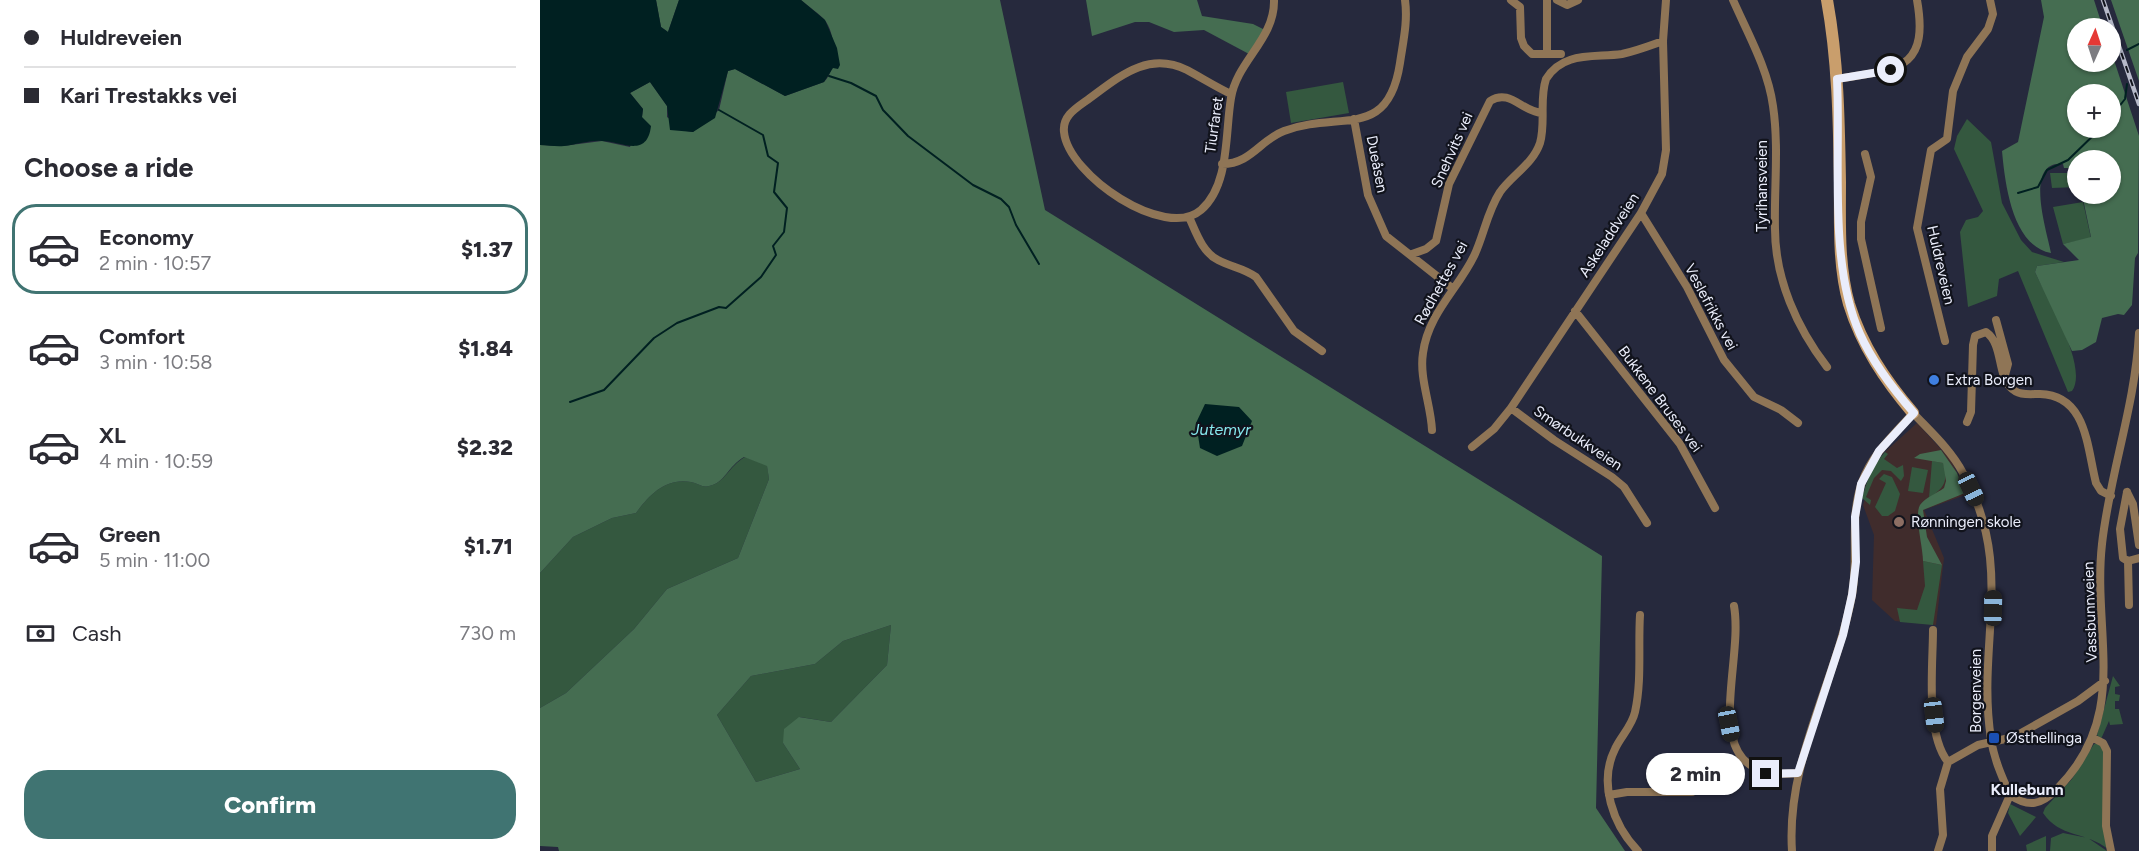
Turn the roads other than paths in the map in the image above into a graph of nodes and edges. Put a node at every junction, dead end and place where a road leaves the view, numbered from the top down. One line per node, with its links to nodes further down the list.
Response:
1 (1275, 0): 16 (street, Tiurfaret)
2 (1405, 0): 18 (street, Dueåsen)
3 (1512, 0): 13 (street)
4 (1547, 0): 13 (street)
5 (1557, 0): 6 (street)
6 (1578, 0)
7 (1666, 0): 12 (street, Askeladdveien)
8 (1733, 0): 31 (street, Tyrihansveien)
9 (1827, 0): 15 (street, Borgenveien)
10 (1917, 0): 15 (street)
11 (1990, 0): 29 (street, Huldreveien)
12 (1663, 41): 17 (street, Rødhettes vei); 21 (street, Askeladdveien)
13 (1547, 53): 14 (street)
14 (1560, 54)
15 (1837, 79): 35 (street, Borgenveien)
16 (1231, 94): 20 (street, Tiurfaret); 22 (street)
17 (1542, 113): 23 (street, Snehvits vei); 24 (street, Rødhettes vei)
18 (1354, 119): 20 (street, Dueåsen); 23 (street, Dueåsen)
19 (1865, 153): 27 (street)
20 (1222, 164): 22 (street, Tiurfaret)
21 (1641, 213): 25 (street, Askeladdveien); 37 (street, Veslefrikks vei)
22 (1190, 218): 30 (street)
23 (1412, 254): 24 (street, Dueåsen)
24 (1452, 288): 38 (street, Rødhettes vei)
25 (1575, 311): 34 (street, Askeladdveien); 41 (street, Bukkene Bruses vei)
26 (1996, 321): 33 (street)
27 (1881, 328)
28 (2139, 333): 32 (street, Vassbunnveien)
29 (1945, 341)
30 (1322, 351)
31 (1827, 367)
32 (2138, 370): 40 (street, Vassbunnveien)
33 (2005, 376): 36 (street); 40 (street)
34 (1510, 408): 39 (street, Askeladdveien); 42 (street, Smørbukkveien)
35 (1914, 413): 52 (street, Borgenveien); 54 (street)
36 (1967, 422)
37 (1798, 423)
38 (1432, 430)
39 (1472, 447)
40 (2111, 496): 50 (street, Vassbunnveien)
41 (1715, 508)
42 (1647, 523)
43 (2139, 545): 45 (street)
44 (2139, 558): 45 (street)
45 (2128, 561): 46 (street)
46 (2129, 605)
47 (1734, 606): 54 (street)
48 (1640, 615): 56 (street)
49 (1933, 630): 53 (street)
50 (2105, 681): 51 (street, Vassbunnveien); 52 (street, Borgenveien)
51 (2093, 738): 57 (street, Vassbunnveien); 64 (street)
52 (1991, 742): 53 (street); 57 (street, Borgenveien)
53 (1948, 762): 58 (street)
54 (1798, 773): 60 (street)
55 (1692, 792): 56 (street)
56 (1609, 795): 59 (street)
57 (2010, 795): 63 (street)
58 (1943, 835): 61 (street); 62 (street)
59 (1638, 851)
60 (1792, 851)
61 (1932, 851)
62 (1938, 851)
63 (1992, 851)
64 (2111, 851)

